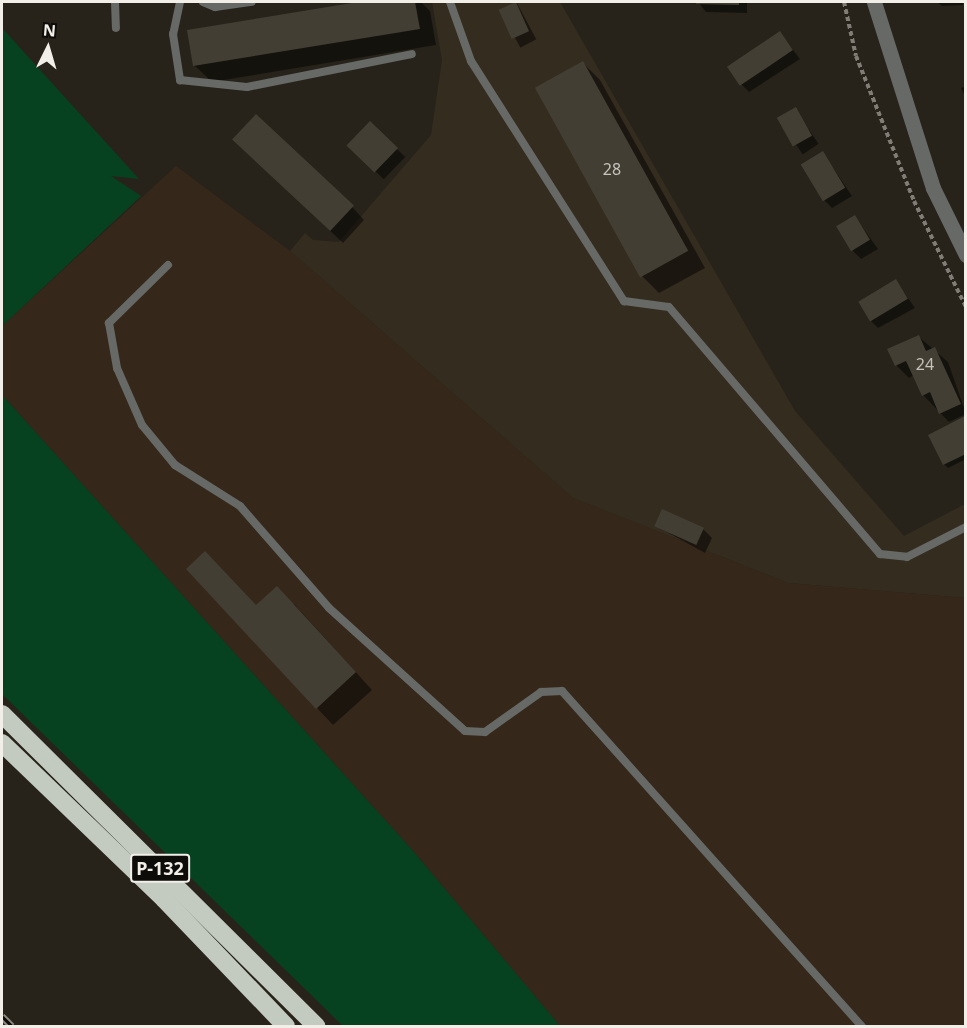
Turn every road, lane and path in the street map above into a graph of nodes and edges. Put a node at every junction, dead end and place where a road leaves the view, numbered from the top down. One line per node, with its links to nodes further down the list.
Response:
1 (115, 2): 8 (lane)
2 (180, 2): 9 (lane)
3 (203, 2): 4 (lane)
4 (252, 2)
5 (450, 2): 13 (lane)
6 (844, 2): 12 (path)
7 (874, 2): 10 (street)
8 (116, 28)
9 (412, 54)
10 (966, 255)
11 (168, 265): 18 (lane)
12 (966, 307)
13 (966, 527)
14 (2, 714): 17 (highway, Р-132)
15 (2, 743): 16 (highway, Р-132)
16 (286, 1026)
17 (316, 1026)
18 (862, 1026)

